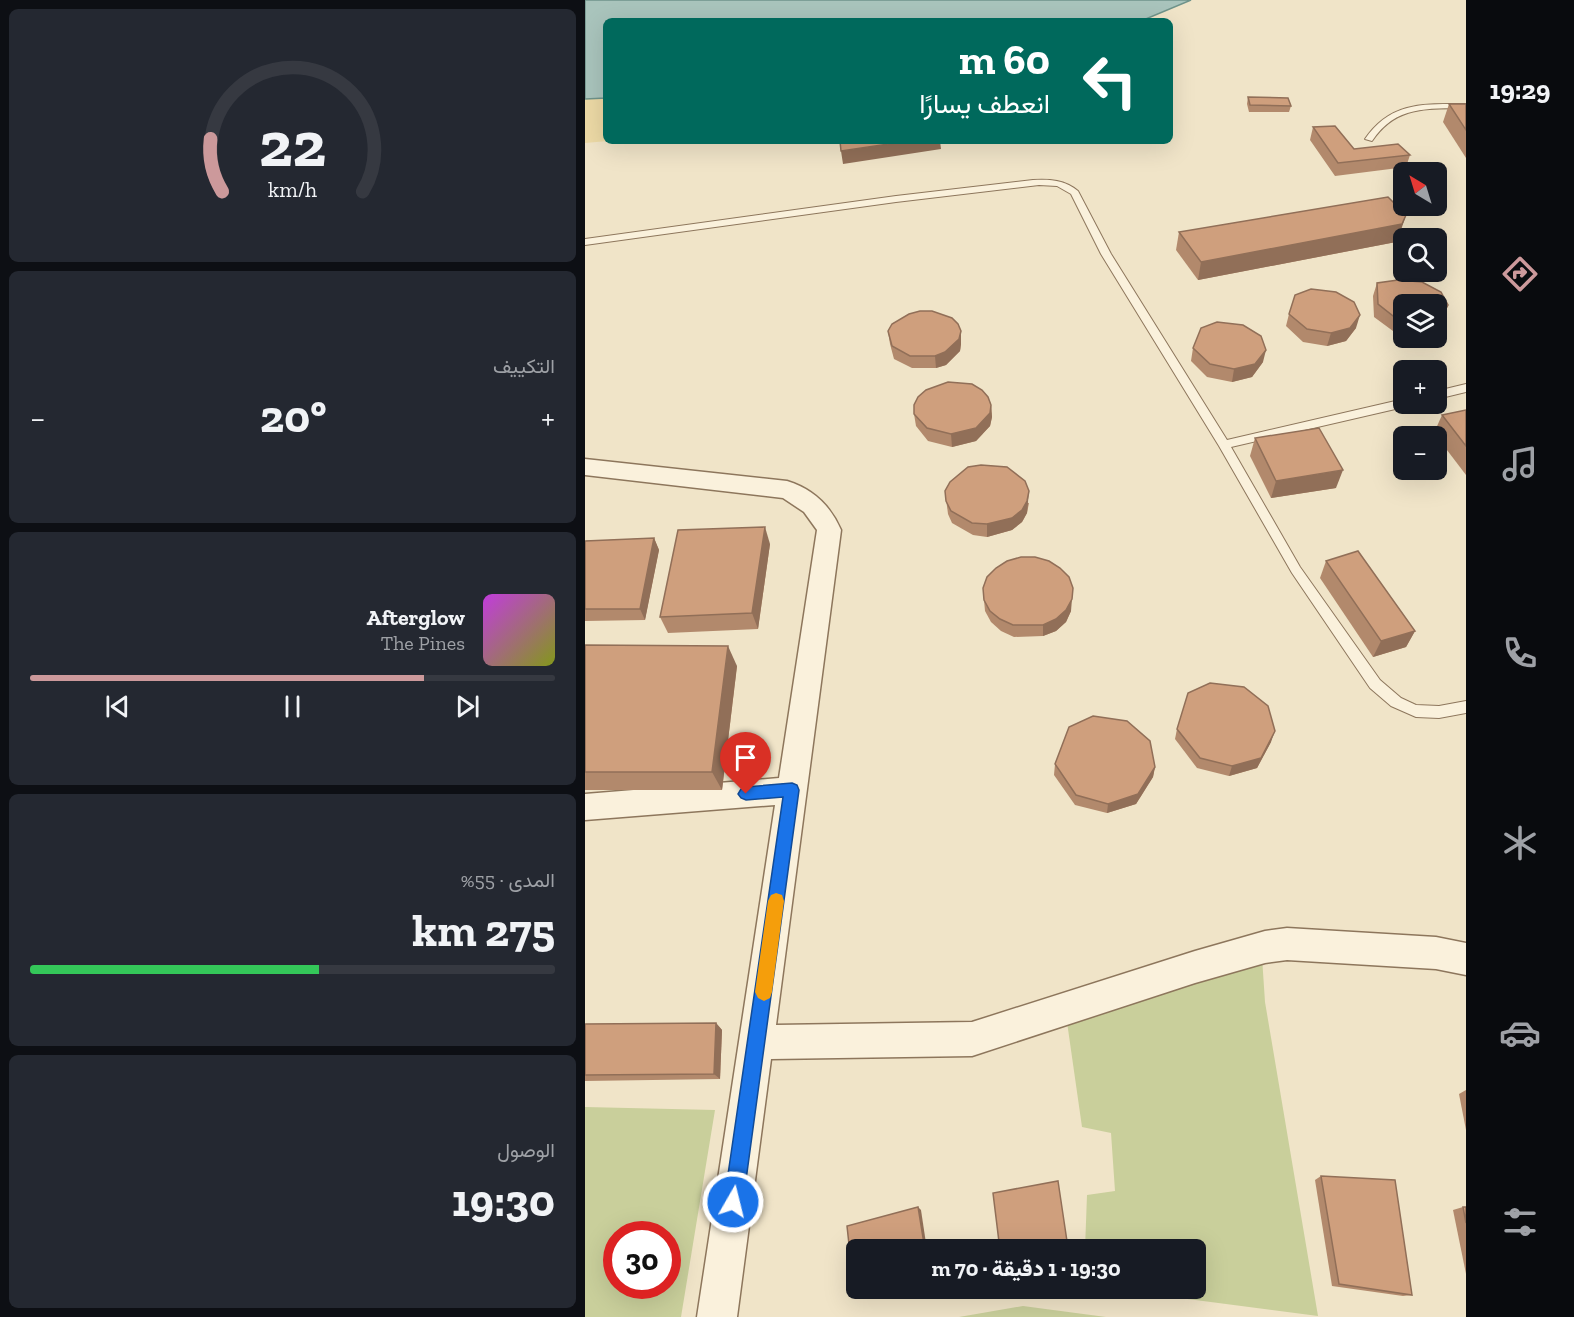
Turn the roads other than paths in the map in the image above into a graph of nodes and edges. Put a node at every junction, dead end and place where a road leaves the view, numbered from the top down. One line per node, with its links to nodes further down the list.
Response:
1 (1466, 106): 2 (lane)
2 (1369, 139)
3 (585, 242): 7 (lane)
4 (1466, 388): 5 (lane)
5 (1447, 393)
6 (1393, 406): 7 (lane)
7 (1224, 445): 9 (lane)
8 (585, 467): 10 (street)
9 (1466, 707)
10 (792, 790): 11 (street); 13 (street)
11 (585, 807)
12 (1466, 960): 13 (street)
13 (757, 1042): 14 (street)
14 (717, 1317)

